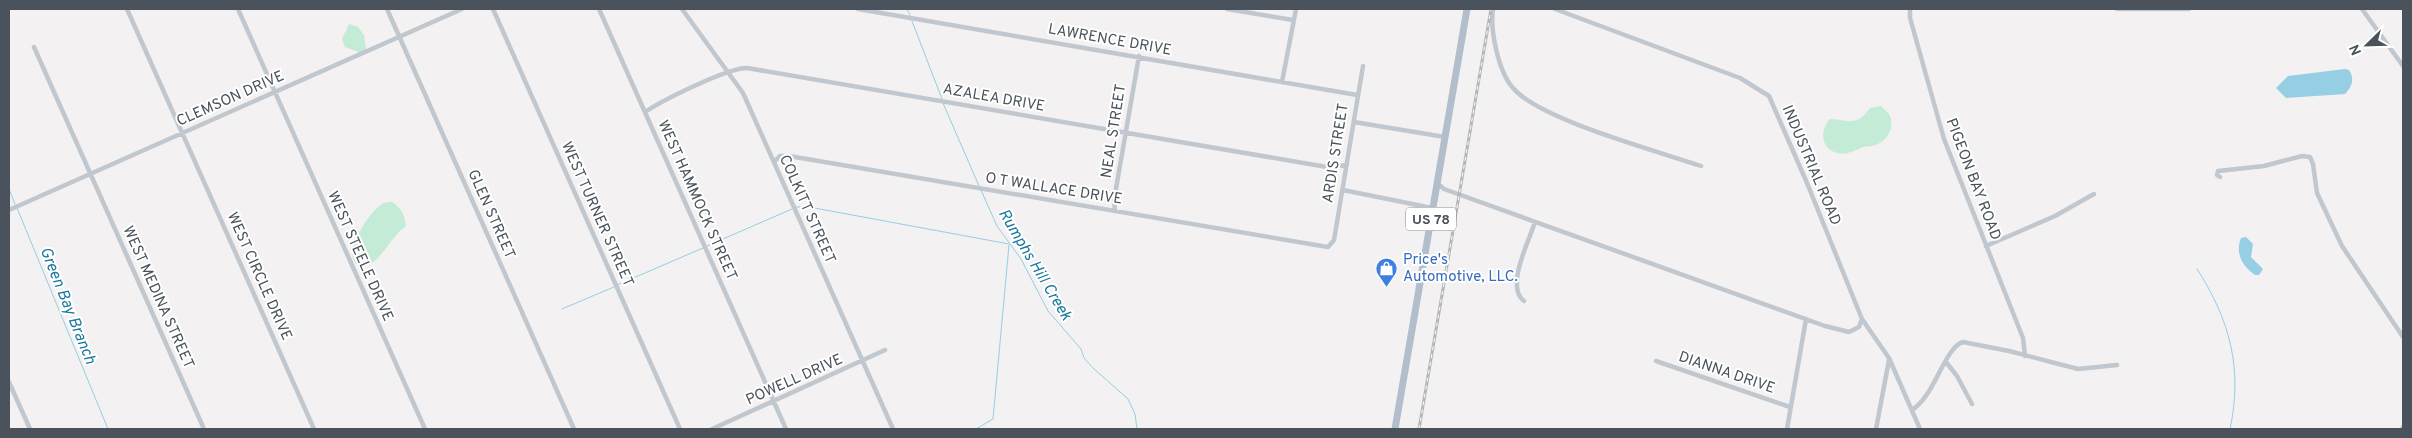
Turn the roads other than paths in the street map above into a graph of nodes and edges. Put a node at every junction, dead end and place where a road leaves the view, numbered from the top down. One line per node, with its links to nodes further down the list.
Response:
1 (127, 9): 32 (street, WEST CIRCLE DRIVE)
2 (238, 9): 27 (street, WEST STEELE DRIVE)
3 (387, 9): 20 (street, GLEN STREET)
4 (462, 9): 20 (street, CLEMSON DRIVE)
5 (493, 9): 69 (street, WEST TURNER STREET)
6 (599, 9): 29 (street, WEST HAMMOCK STREET)
7 (682, 9): 25 (street, COLKITT STREET)
8 (858, 9): 22 (street, LAWRENCE DRIVE)
9 (1227, 9): 10 (street)
10 (1234, 9): 19 (street)
11 (1296, 9): 19 (street)
12 (1466, 9): 33 (main road, US 78)
13 (1493, 9): 36 (street)
14 (1555, 9): 50 (street, INDUSTRIAL ROAD)
15 (1910, 9): 47 (street, PIGEON BAY ROAD)
16 (2117, 9): 17 (street)
17 (2189, 9)
18 (2362, 9): 24 (street)
19 (1294, 18): 26 (street)
20 (399, 37): 27 (street, CLEMSON DRIVE); 68 (street, GLEN STREET)
21 (34, 47): 37 (street, WEST MEDINA STREET)
22 (1139, 56): 26 (street, LAWRENCE DRIVE); 31 (street, NEAL STREET)
23 (1363, 66): 28 (street, ARDIS STREET)
24 (2403, 66)
25 (728, 71): 29 (street, AZALEA DRIVE); 31 (street, AZALEA DRIVE); 34 (street, COLKITT STREET)
26 (1282, 82): 28 (street, LAWRENCE DRIVE)
27 (275, 92): 32 (street, CLEMSON DRIVE); 67 (street, WEST STEELE DRIVE)
28 (1357, 95): 30 (street, ARDIS STREET)
29 (645, 112): 60 (street, WEST HAMMOCK STREET)
30 (1354, 122): 33 (street); 35 (street, ARDIS STREET)
31 (1126, 132): 35 (street, AZALEA DRIVE); 44 (street, NEAL STREET)
32 (183, 133): 37 (street, CLEMSON DRIVE); 66 (street, WEST CIRCLE DRIVE)
33 (1445, 137): 39 (main road, US 78)
34 (774, 162): 44 (street, O T WALLACE DRIVE); 56 (street, COLKITT STREET)
35 (1347, 165): 40 (street, ARDIS STREET)
36 (1701, 166)
37 (91, 174): 43 (street, CLEMSON DRIVE); 65 (street, WEST MEDINA STREET)
38 (2220, 177): 51 (street)
39 (1437, 183): 42 (main road, US 78); 45 (street)
40 (1343, 190): 42 (street); 46 (street, ARDIS STREET)
41 (2094, 194): 47 (street)
42 (1432, 208): 73 (main road, US 78)
43 (9, 210)
44 (1115, 210): 46 (street, O T WALLACE DRIVE)
45 (1535, 222): 48 (street); 49 (street)
46 (1332, 243)
47 (1986, 246): 53 (street, PIGEON BAY ROAD)
48 (1524, 301)
49 (1806, 319): 50 (street); 62 (street)
50 (1862, 319): 54 (street, INDUSTRIAL ROAD)
51 (2403, 337)
52 (885, 350): 56 (street, POWELL DRIVE)
53 (2025, 356): 57 (street); 58 (street)
54 (1889, 358): 63 (street, INDUSTRIAL ROAD); 75 (street)
55 (1656, 361): 62 (street, DIANNA DRIVE)
56 (862, 362): 60 (street, POWELL DRIVE); 72 (street, COLKITT STREET)
57 (1946, 362): 61 (street); 63 (street)
58 (2117, 365)
59 (9, 382): 64 (street)
60 (773, 402): 70 (street, POWELL DRIVE); 71 (street, WEST HAMMOCK STREET)
61 (1972, 404)
62 (1790, 407): 74 (street)
63 (1912, 410): 76 (street, INDUSTRIAL ROAD)
64 (30, 429)
65 (204, 429)
66 (314, 429)
67 (425, 429)
68 (574, 429)
69 (680, 429)
70 (712, 429)
71 (786, 429)
72 (893, 429)
73 (1395, 429)
74 (1787, 429)
75 (1876, 429)
76 (1920, 429)

